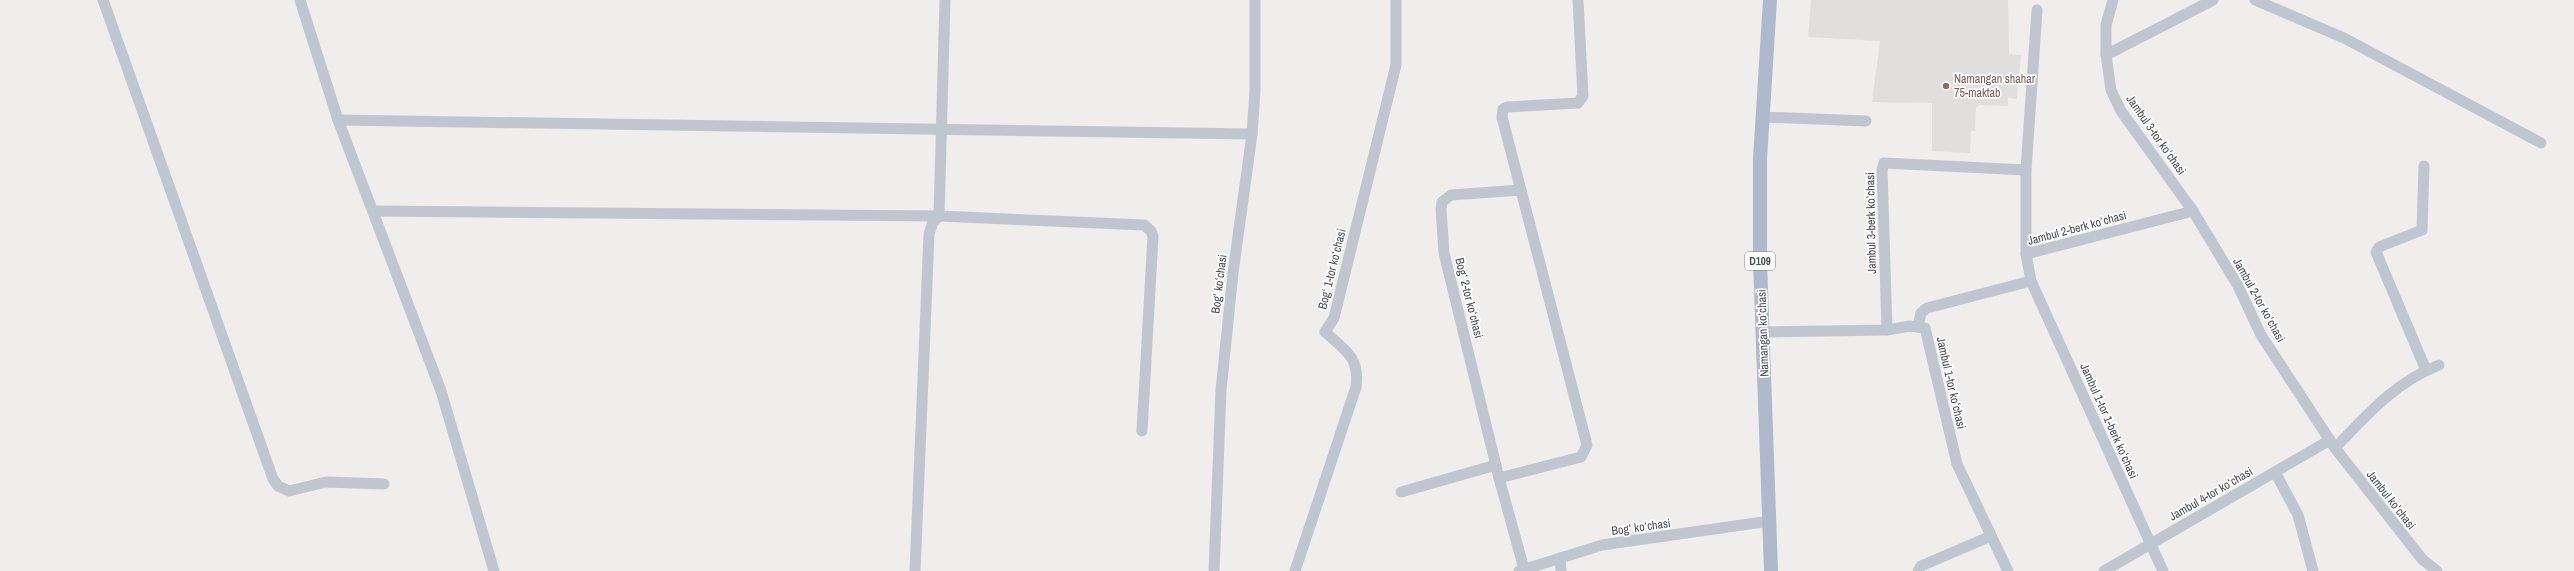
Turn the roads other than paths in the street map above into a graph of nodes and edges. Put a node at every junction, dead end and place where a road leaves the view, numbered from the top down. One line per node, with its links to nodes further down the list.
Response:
1 (103, 0): 39 (street)
2 (300, 0): 16 (street)
3 (945, 0): 18 (street)
4 (1249, 0): 5 (street)
5 (1255, 0): 6 (street); 19 (street, Bogʻ koʻchasi)
6 (1259, 0)
7 (1396, 0): 49 (street, Bogʻ 1-tor koʻchasi)
8 (1578, 0): 23 (street)
9 (1770, 0): 15 (main road, Namangan koʻchasi / D109)
10 (2113, 0): 14 (street, Jambul 3-tor koʻchasi)
11 (2213, 0): 14 (street)
12 (2255, 0): 20 (street)
13 (2037, 10): 22 (street)
14 (2106, 55): 25 (street, Jambul 3-tor koʻchasi)
15 (1762, 117): 17 (street); 31 (main road, Namangan koʻchasi / D109)
16 (338, 120): 18 (street); 24 (street)
17 (1866, 121)
18 (941, 129): 19 (street); 26 (street)
19 (1252, 134): 48 (street, Bogʻ koʻchasi)
20 (2541, 143)
21 (2424, 166): 33 (street)
22 (2026, 170): 27 (street); 30 (street, Jambul 3-berk koʻchasi)
23 (1521, 190): 36 (street, Bogʻ 2-tor koʻchasi); 38 (street)
24 (374, 211): 26 (street); 46 (street)
25 (2193, 211): 27 (street, Jambul 2-berk koʻchasi); 35 (street, Jambul 2-tor koʻchasi)
26 (939, 216): 34 (street); 47 (street)
27 (2026, 254): 28 (street, Jambul 2-berk koʻchasi)
28 (2031, 281): 29 (street); 43 (street, Jambul 1-tor 1-berk koʻchasi)
29 (1918, 326): 30 (street); 42 (street, Jambul 1-tor koʻchasi)
30 (1887, 330): 31 (street)
31 (1762, 332): 41 (main road, Namangan koʻchasi / D109)
32 (2439, 365): 33 (street, Jambul 4-tor koʻchasi)
33 (2426, 370): 35 (street, Jambul 4-tor koʻchasi)
34 (1142, 431)
35 (2332, 444): 37 (street, Jambul 4-tor koʻchasi); 57 (street, Jambul koʻchasi)
36 (1496, 465): 38 (street, Bogʻ 2-tor koʻchasi); 40 (street)
37 (2275, 472): 43 (street, Jambul 4-tor koʻchasi); 56 (street)
38 (1499, 478): 45 (street, Bogʻ 2-tor koʻchasi)
39 (384, 484)
40 (1401, 492)
41 (1770, 521): 44 (street, Bogʻ koʻchasi); 51 (main road, Namangan koʻchasi / D109)
42 (1991, 536): 52 (street); 53 (street, Jambul 1-tor koʻchasi)
43 (2151, 544): 54 (street, Jambul 4-tor koʻchasi); 55 (street, Jambul 1-tor 1-berk koʻchasi)
44 (1560, 558): 45 (street, Bogʻ koʻchasi); 50 (street)
45 (1522, 570)
46 (494, 571)
47 (915, 571)
48 (1214, 571)
49 (1295, 571)
50 (1561, 571)
51 (1771, 571)
52 (1918, 571)
53 (2008, 571)
54 (2104, 571)
55 (2163, 571)
56 (2313, 571)
57 (2437, 571)

